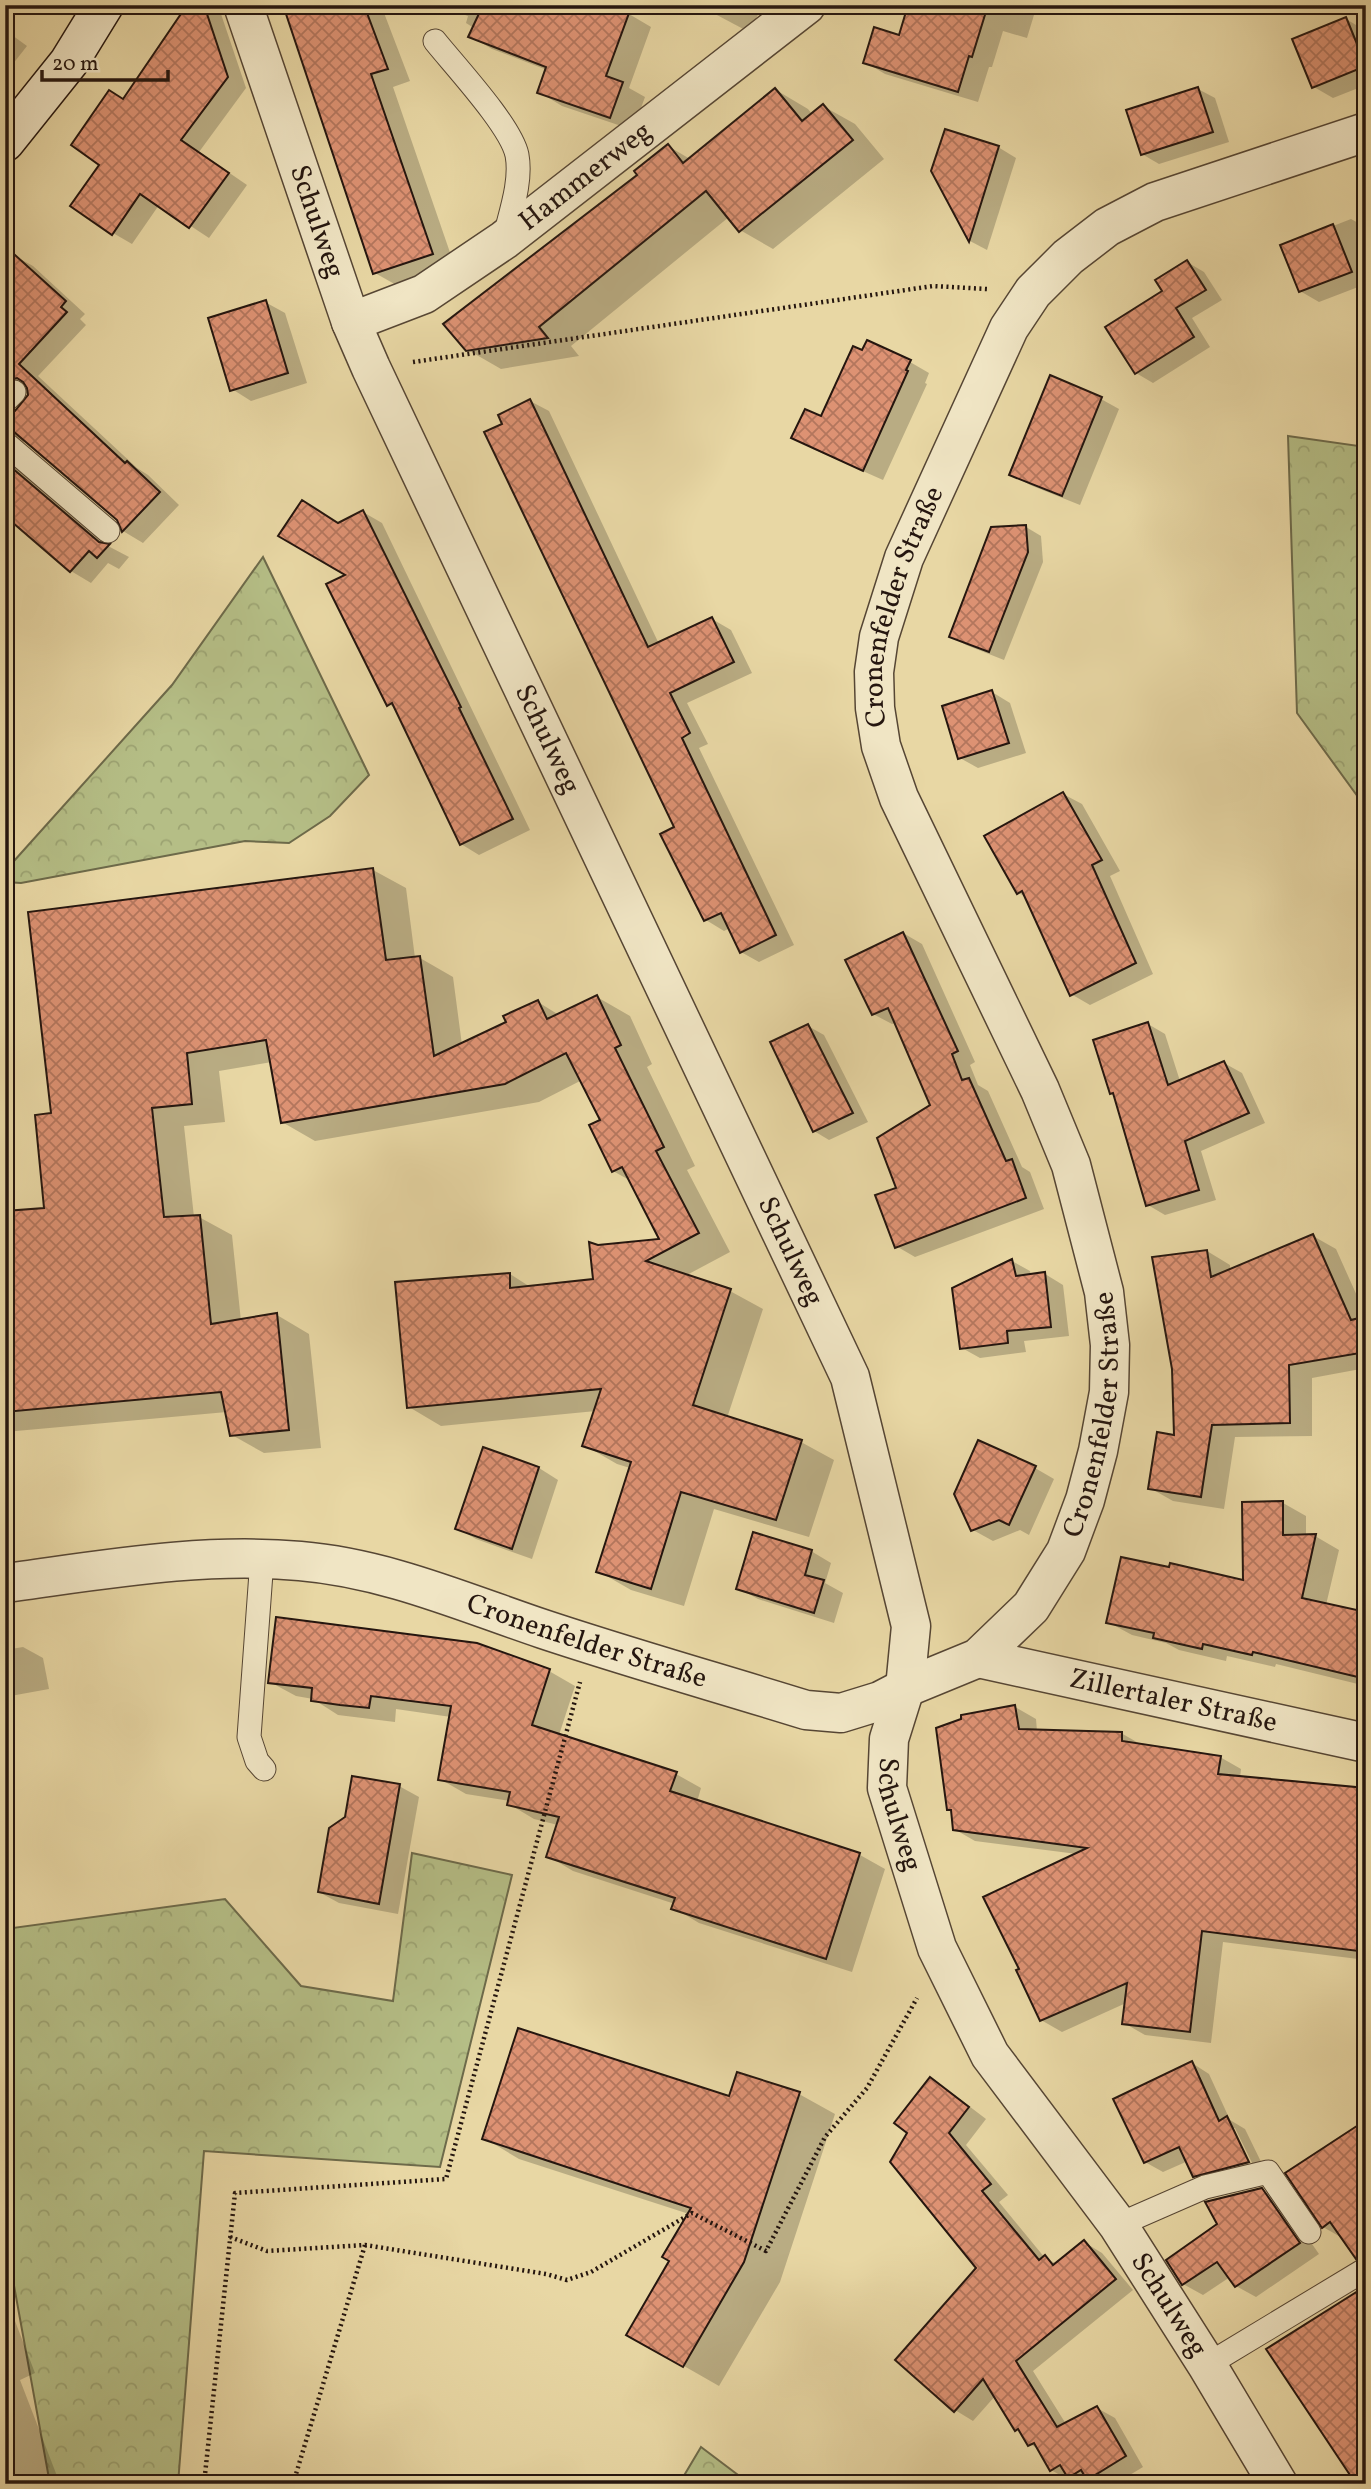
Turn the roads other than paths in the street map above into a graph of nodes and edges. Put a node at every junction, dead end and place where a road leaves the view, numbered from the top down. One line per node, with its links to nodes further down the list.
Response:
1 (104, 5): 6 (street)
2 (243, 5): 8 (street, Schulweg)
3 (806, 5): 7 (street, Hammerweg)
4 (435, 41): 7 (lane)
5 (1366, 132): 13 (street, Cronenfelder Straße)
6 (5, 142)
7 (505, 240): 8 (street, Hammerweg)
8 (351, 322): 14 (street, Schulweg)
9 (5, 443): 10 (lane)
10 (108, 531)
11 (262, 1559): 12 (street, Cronenfelder Straße); 14 (street, Cronenfelder Straße); 16 (lane)
12 (5, 1583)
13 (978, 1657): 14 (street, Cronenfelder Straße); 15 (street, Zillertaler Straße)
14 (905, 1688): 17 (street, Schulweg)
15 (1366, 1743)
16 (264, 1769)
17 (1118, 2225): 18 (lane); 20 (street, Schulweg)
18 (1309, 2232)
19 (1366, 2269): 20 (lane)
20 (1207, 2365): 21 (street, Schulweg)
21 (1278, 2484)

